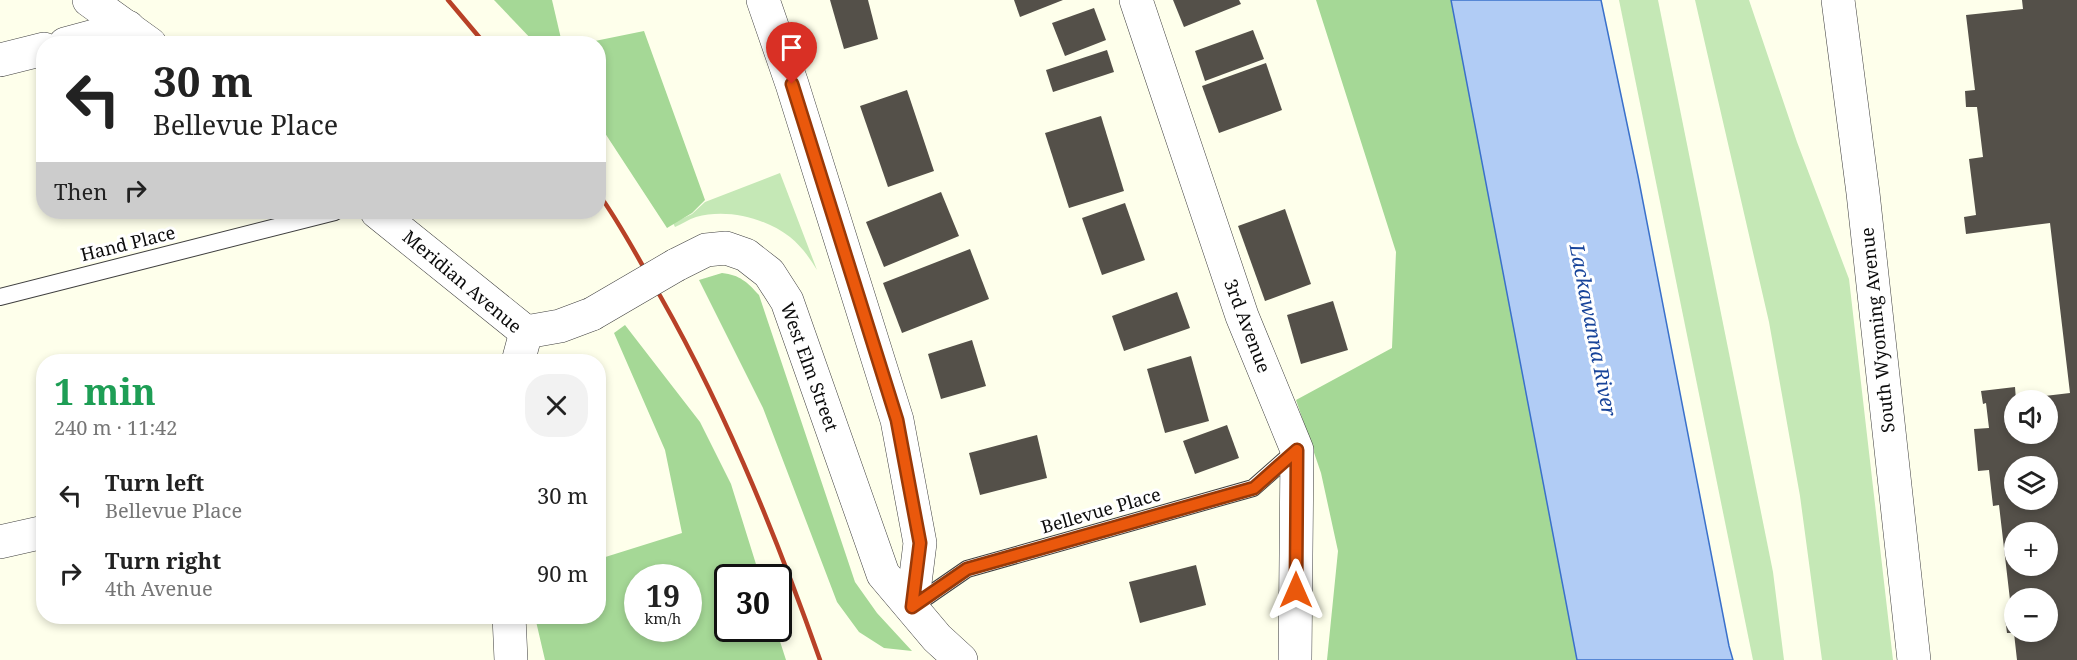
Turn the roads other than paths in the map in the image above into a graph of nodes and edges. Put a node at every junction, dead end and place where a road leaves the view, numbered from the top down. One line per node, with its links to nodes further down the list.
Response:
1 (90, 0): 5 (street)
2 (763, 0): 15 (street)
3 (1136, 0): 12 (street, 3rd Avenue)
4 (1838, 0): 20 (street, South Wyoming Avenue)
5 (139, 35)
6 (36, 51): 7 (street)
7 (0, 60)
8 (307, 219): 10 (lane, Hand Place)
9 (385, 219): 11 (street, Meridian Avenue)
10 (0, 297)
11 (522, 347): 15 (street, West Elm Street, bridge)
12 (1297, 450): 15 (lane, Bellevue Place); 19 (street, 3rd Avenue)
13 (36, 534): 14 (street)
14 (0, 542)
15 (912, 607): 18 (street, West Elm Street)
16 (509, 624): 17 (street)
17 (511, 660)
18 (961, 660)
19 (1295, 660)
20 (1914, 660)

